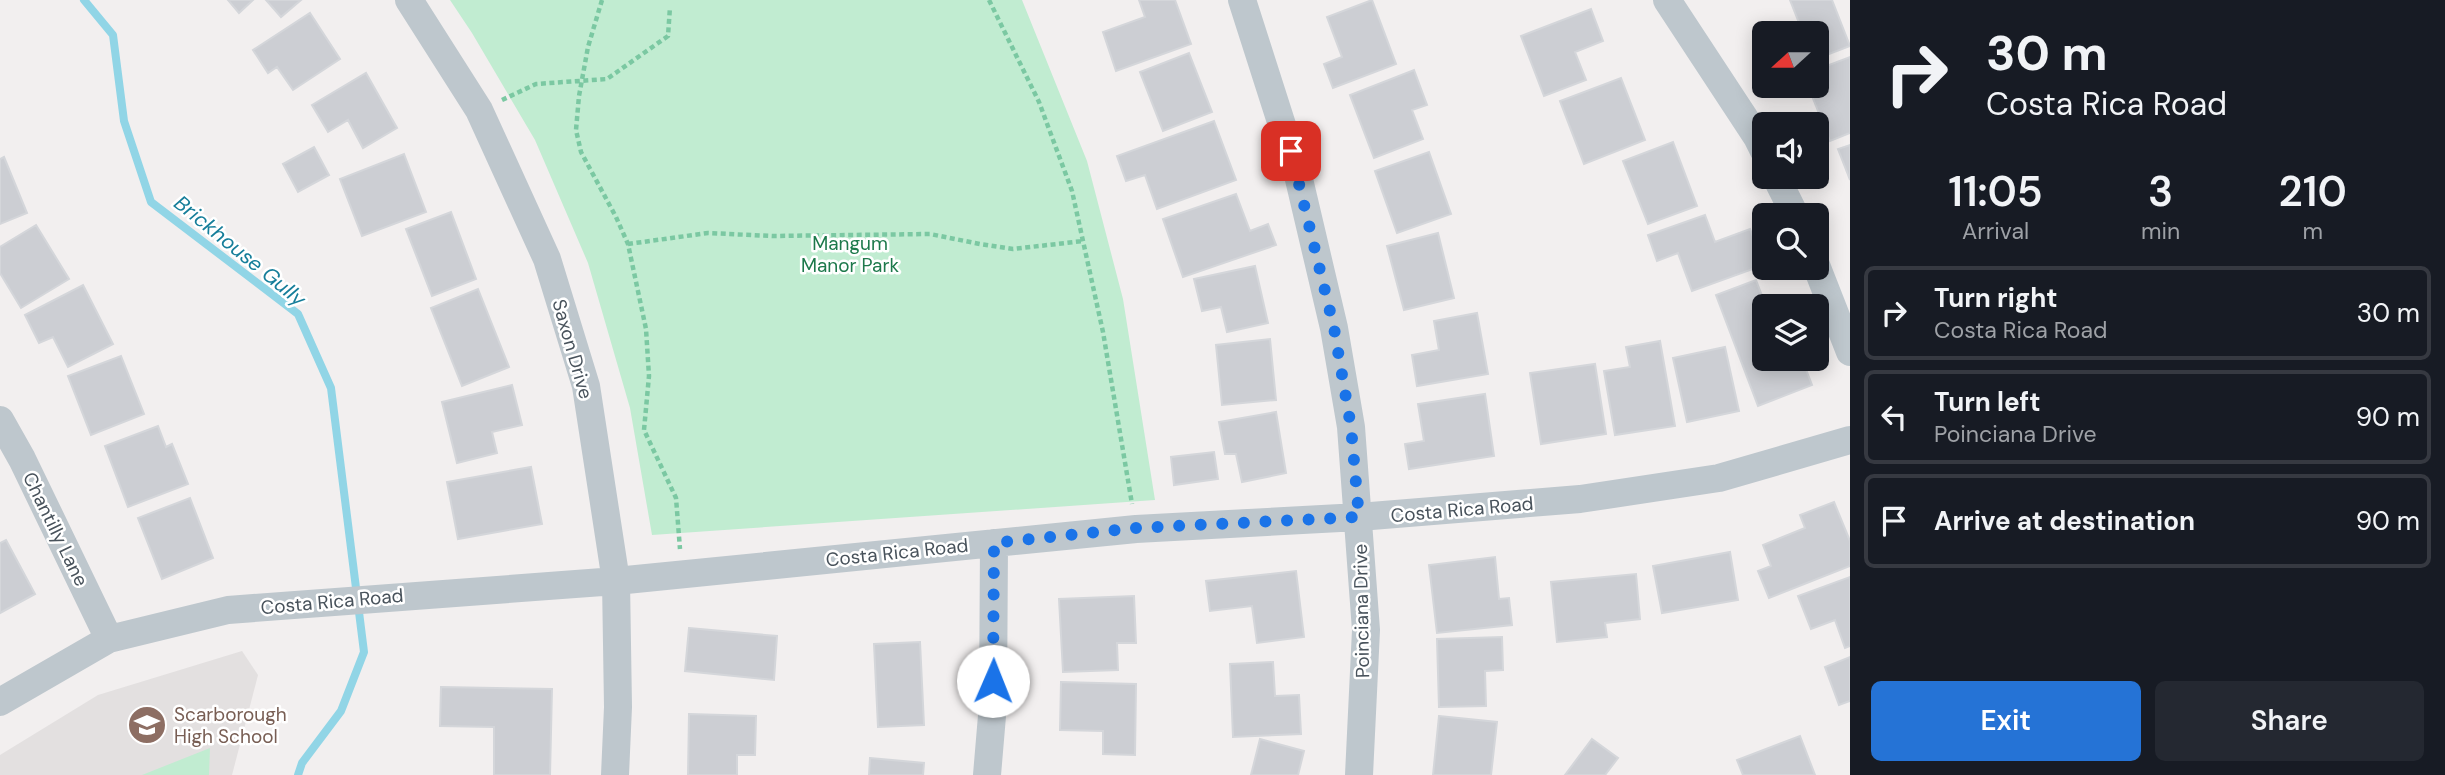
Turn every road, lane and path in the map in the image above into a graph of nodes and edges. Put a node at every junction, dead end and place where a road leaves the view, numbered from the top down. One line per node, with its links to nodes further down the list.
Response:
1 (409, 0): 8 (street, Saxon Drive)
2 (602, 0): 7 (path)
3 (989, 0): 10 (path)
4 (1242, 0): 16 (street, Poinciana Drive)
5 (1667, 0): 9 (street)
6 (670, 7): 7 (path)
7 (582, 82): 8 (path); 11 (path)
8 (479, 110): 20 (street, Saxon Drive)
9 (1752, 129)
10 (1083, 241): 11 (path); 17 (path)
11 (628, 244): 19 (path)
12 (1822, 280): 13 (street)
13 (1850, 352)
14 (0, 420): 21 (street, Chantilly Lane)
15 (1850, 440): 16 (street, Costa Rica Road)
16 (1359, 517): 17 (street, Costa Rica Road); 25 (street, Poinciana Drive)
17 (1136, 528): 18 (street, Costa Rica Road)
18 (994, 543): 19 (street, Costa Rica Road); 24 (street)
19 (682, 574): 20 (street, Costa Rica Road)
20 (616, 581): 21 (street, Costa Rica Road); 23 (street, Saxon Drive)
21 (109, 639): 22 (street, Costa Rica Road)
22 (0, 702)
23 (615, 775)
24 (987, 775)
25 (1359, 775)

